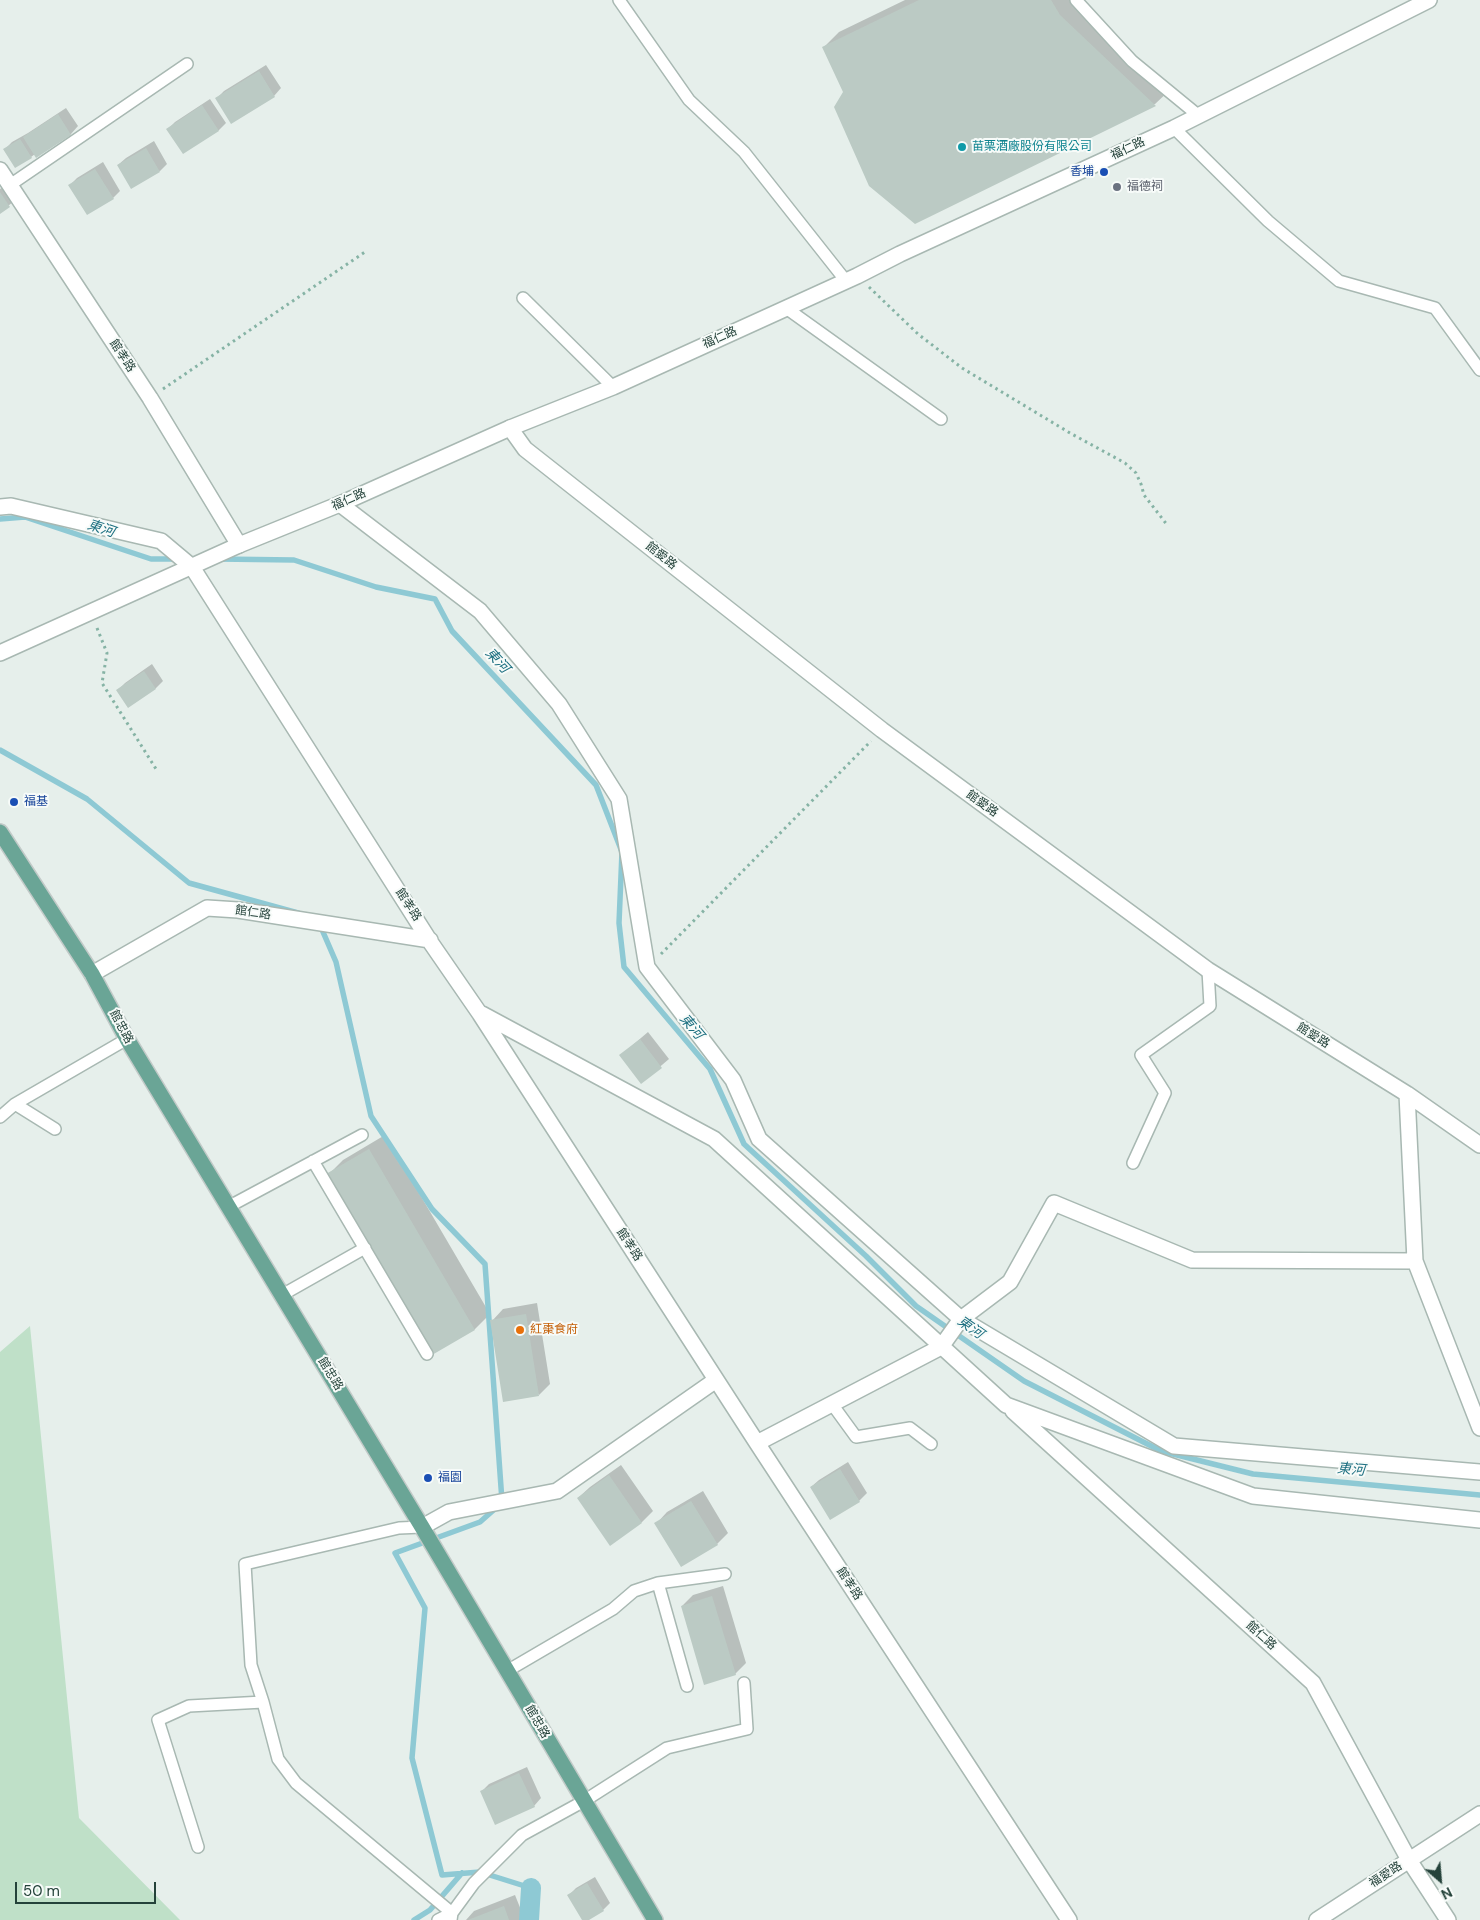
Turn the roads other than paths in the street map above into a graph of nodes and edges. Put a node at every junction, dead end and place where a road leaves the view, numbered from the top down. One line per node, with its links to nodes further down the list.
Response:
1 (619, 0): 9 (lane)
2 (1076, 0): 5 (lane)
3 (1429, 0): 5 (street, 福仁路)
4 (187, 64): 8 (lane)
5 (1199, 116): 6 (street, 福仁路)
6 (1174, 128): 9 (street, 福仁路); 12 (lane)
7 (0, 170): 8 (street, 館孝路)
8 (10, 185): 18 (street, 館孝路)
9 (852, 279): 11 (street, 福仁路)
10 (523, 298): 13 (lane)
11 (786, 308): 13 (street, 福仁路); 14 (lane)
12 (1480, 370)
13 (613, 387): 15 (street, 福仁路)
14 (941, 419)
15 (510, 428): 16 (street, 福仁路); 23 (street, 館愛路)
16 (340, 504): 18 (street, 福仁路); 39 (street)
17 (0, 507): 19 (street, 館孝路)
18 (239, 545): 19 (street, 福仁路)
19 (192, 567): 20 (street, 福仁路); 22 (street, 館孝路)
20 (0, 653)
21 (0, 832): 24 (main road, 館忠路)
22 (430, 940): 24 (street, 館仁路); 25 (street, 館孝路)
23 (1208, 970): 27 (street, 館愛路); 34 (lane)
24 (92, 974): 26 (main road, 館忠路)
25 (480, 1014): 40 (street, 館仁路); 42 (street, 館孝路)
26 (127, 1039): 28 (lane); 35 (main road, 館忠路)
27 (1406, 1094): 32 (street, 館愛路); 37 (street)
28 (15, 1104): 29 (lane); 30 (lane)
29 (0, 1117)
30 (55, 1129)
31 (362, 1135): 33 (lane)
32 (1480, 1145)
33 (313, 1161): 35 (lane); 36 (lane)
34 (1133, 1163)
35 (228, 1207): 38 (main road, 館忠路)
36 (365, 1248): 38 (lane); 41 (lane)
37 (1415, 1261): 39 (street); 45 (street)
38 (282, 1295): 50 (main road, 館忠路)
39 (961, 1319): 40 (street); 48 (street)
40 (941, 1347): 43 (street); 44 (street, 館仁路)
41 (427, 1354)
42 (716, 1380): 46 (street, 館孝路); 50 (street)
43 (832, 1404): 46 (street); 47 (lane)
44 (1006, 1406): 49 (street); 60 (street, 館仁路)
45 (1480, 1428)
46 (757, 1443): 64 (street, 館孝路)
47 (931, 1444)
48 (1480, 1472)
49 (1480, 1520)
50 (422, 1527): 53 (main road, 館忠路); 56 (lane)
51 (725, 1574): 52 (lane)
52 (658, 1582): 53 (lane); 55 (lane)
53 (507, 1671): 57 (main road, 館忠路)
54 (744, 1684): 57 (lane)
55 (687, 1686)
56 (263, 1702): 59 (lane); 61 (lane)
57 (584, 1801): 61 (lane); 63 (main road, 館忠路)
58 (1480, 1814): 60 (street, 福愛路)
59 (198, 1847)
60 (1409, 1860): 65 (street, 福愛路); 66 (street, 館仁路)
61 (451, 1916): 62 (lane)
62 (438, 1920)
63 (655, 1920)
64 (1069, 1920)
65 (1317, 1920)
66 (1448, 1920)

